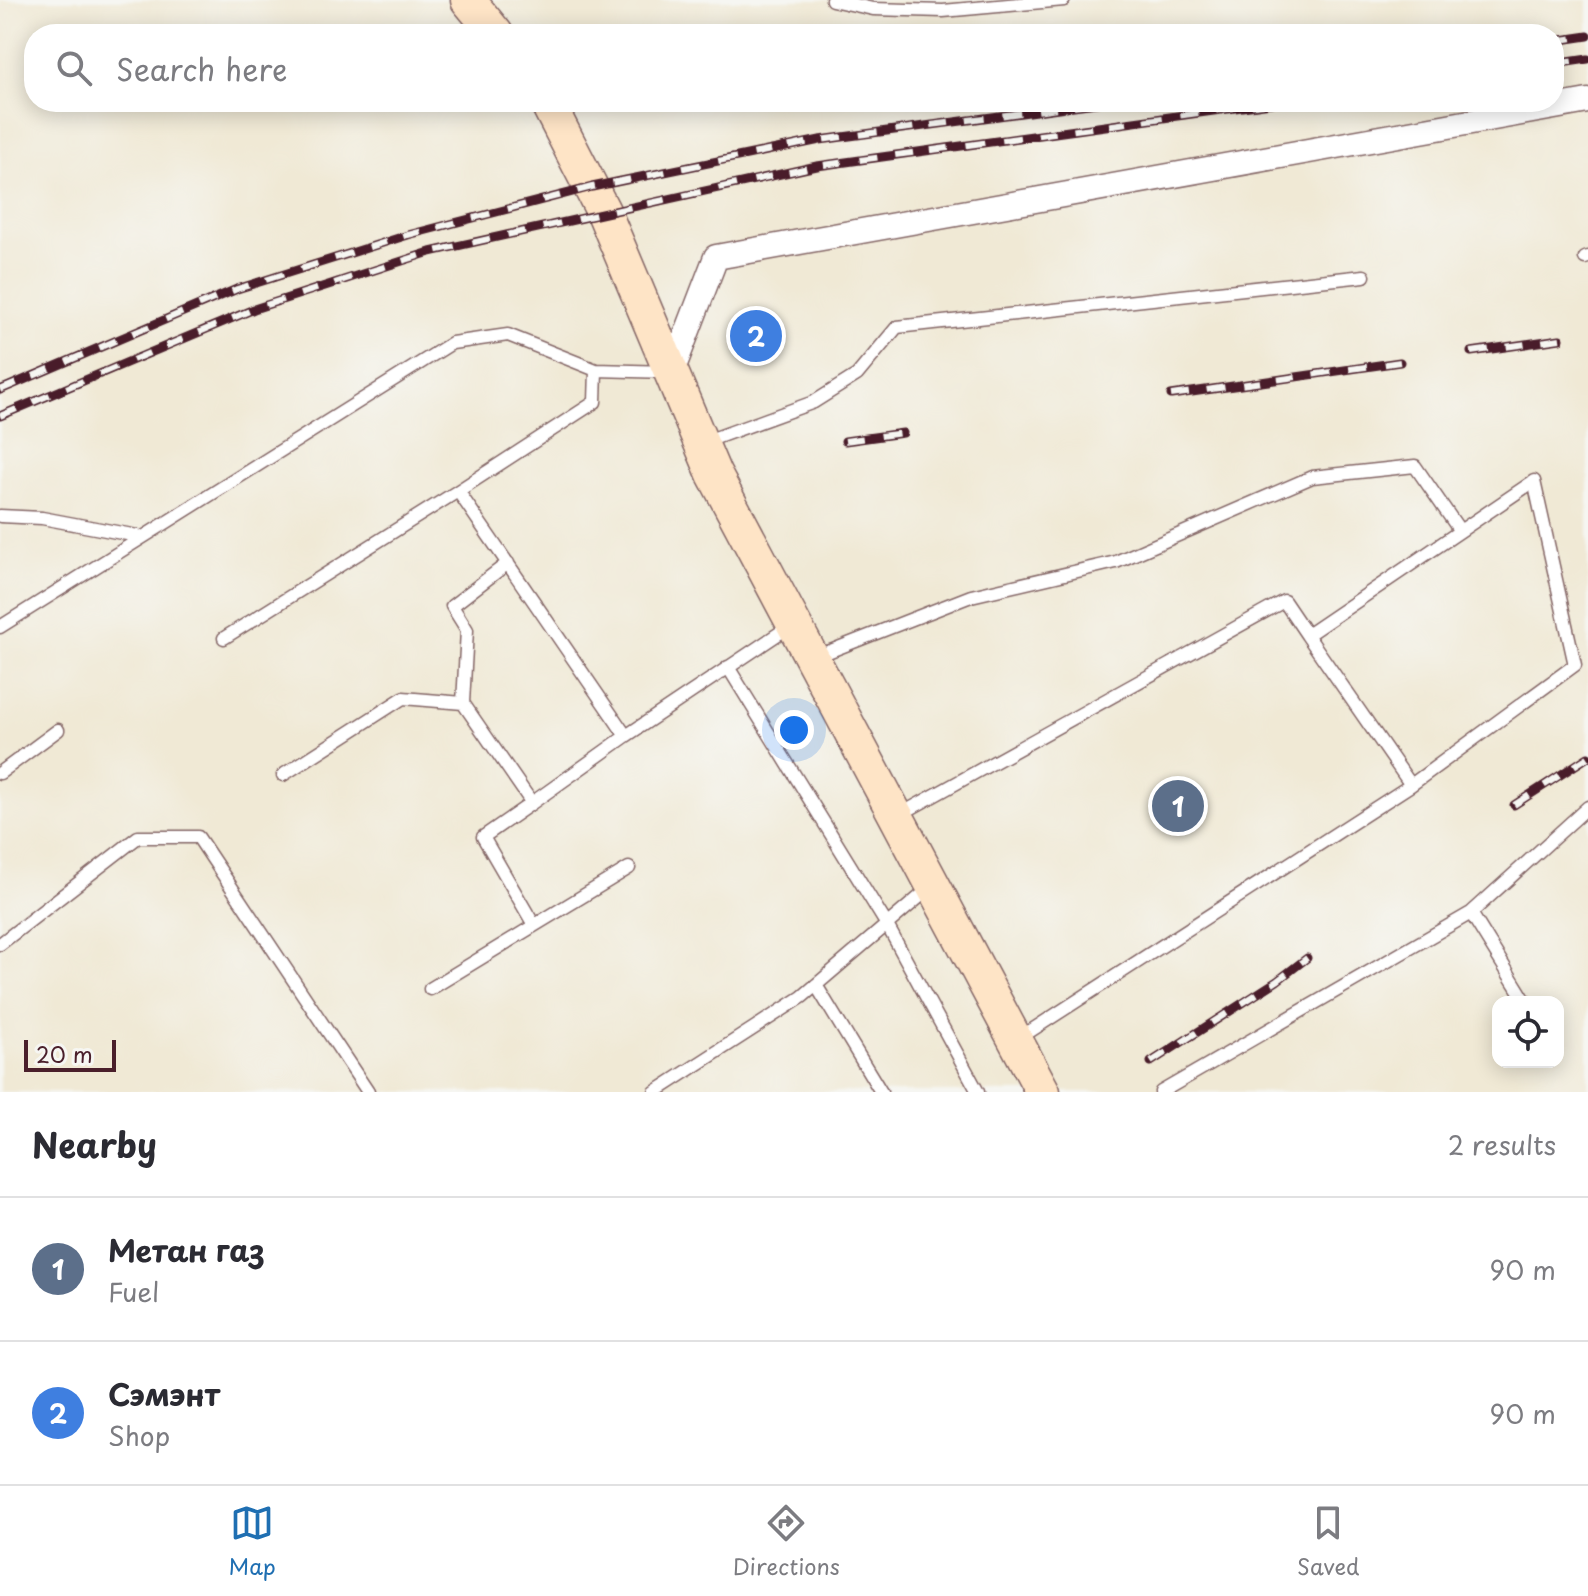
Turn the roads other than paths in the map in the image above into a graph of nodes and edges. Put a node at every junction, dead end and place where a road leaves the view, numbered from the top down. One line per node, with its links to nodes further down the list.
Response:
1 (468, 0): 4 (main road)
2 (832, 0): 3 (lane)
3 (1064, 0)
4 (488, 24)
5 (1588, 101): 6 (street)
6 (1564, 105)
7 (552, 112): 11 (main road)
8 (1527, 112): 11 (street)
9 (1364, 276): 12 (lane)
10 (596, 370): 11 (lane); 13 (lane); 16 (lane)
11 (672, 372): 12 (main road)
12 (701, 443): 18 (main road)
13 (458, 491): 17 (lane); 21 (lane)
14 (0, 516): 16 (lane)
15 (1460, 531): 20 (lane); 22 (lane); 29 (lane)
16 (143, 537): 19 (lane)
17 (508, 563): 24 (lane); 26 (lane)
18 (794, 623): 22 (main road); 23 (lane)
19 (0, 627)
20 (1307, 635): 29 (lane); 32 (lane)
21 (224, 638)
22 (812, 658): 32 (main road)
23 (728, 667): 26 (lane); 37 (lane)
24 (463, 703): 28 (lane); 30 (lane)
25 (58, 730): 27 (lane)
26 (626, 736): 30 (lane)
27 (0, 773)
28 (283, 775)
29 (1411, 785): 42 (lane)
30 (532, 803): 36 (lane)
31 (1588, 807): 35 (lane)
32 (897, 816): 34 (main road)
33 (629, 868): 36 (lane)
34 (933, 885): 37 (lane); 42 (main road)
35 (1471, 913): 41 (lane); 48 (lane)
36 (534, 925): 40 (lane)
37 (887, 925): 39 (lane); 46 (lane)
38 (0, 944): 43 (lane)
39 (816, 985): 44 (lane); 45 (lane)
40 (430, 989)
41 (1522, 996)
42 (1015, 1040): 47 (main road)
43 (368, 1092)
44 (655, 1092)
45 (881, 1092)
46 (978, 1092)
47 (1043, 1092)
48 (1161, 1092)

